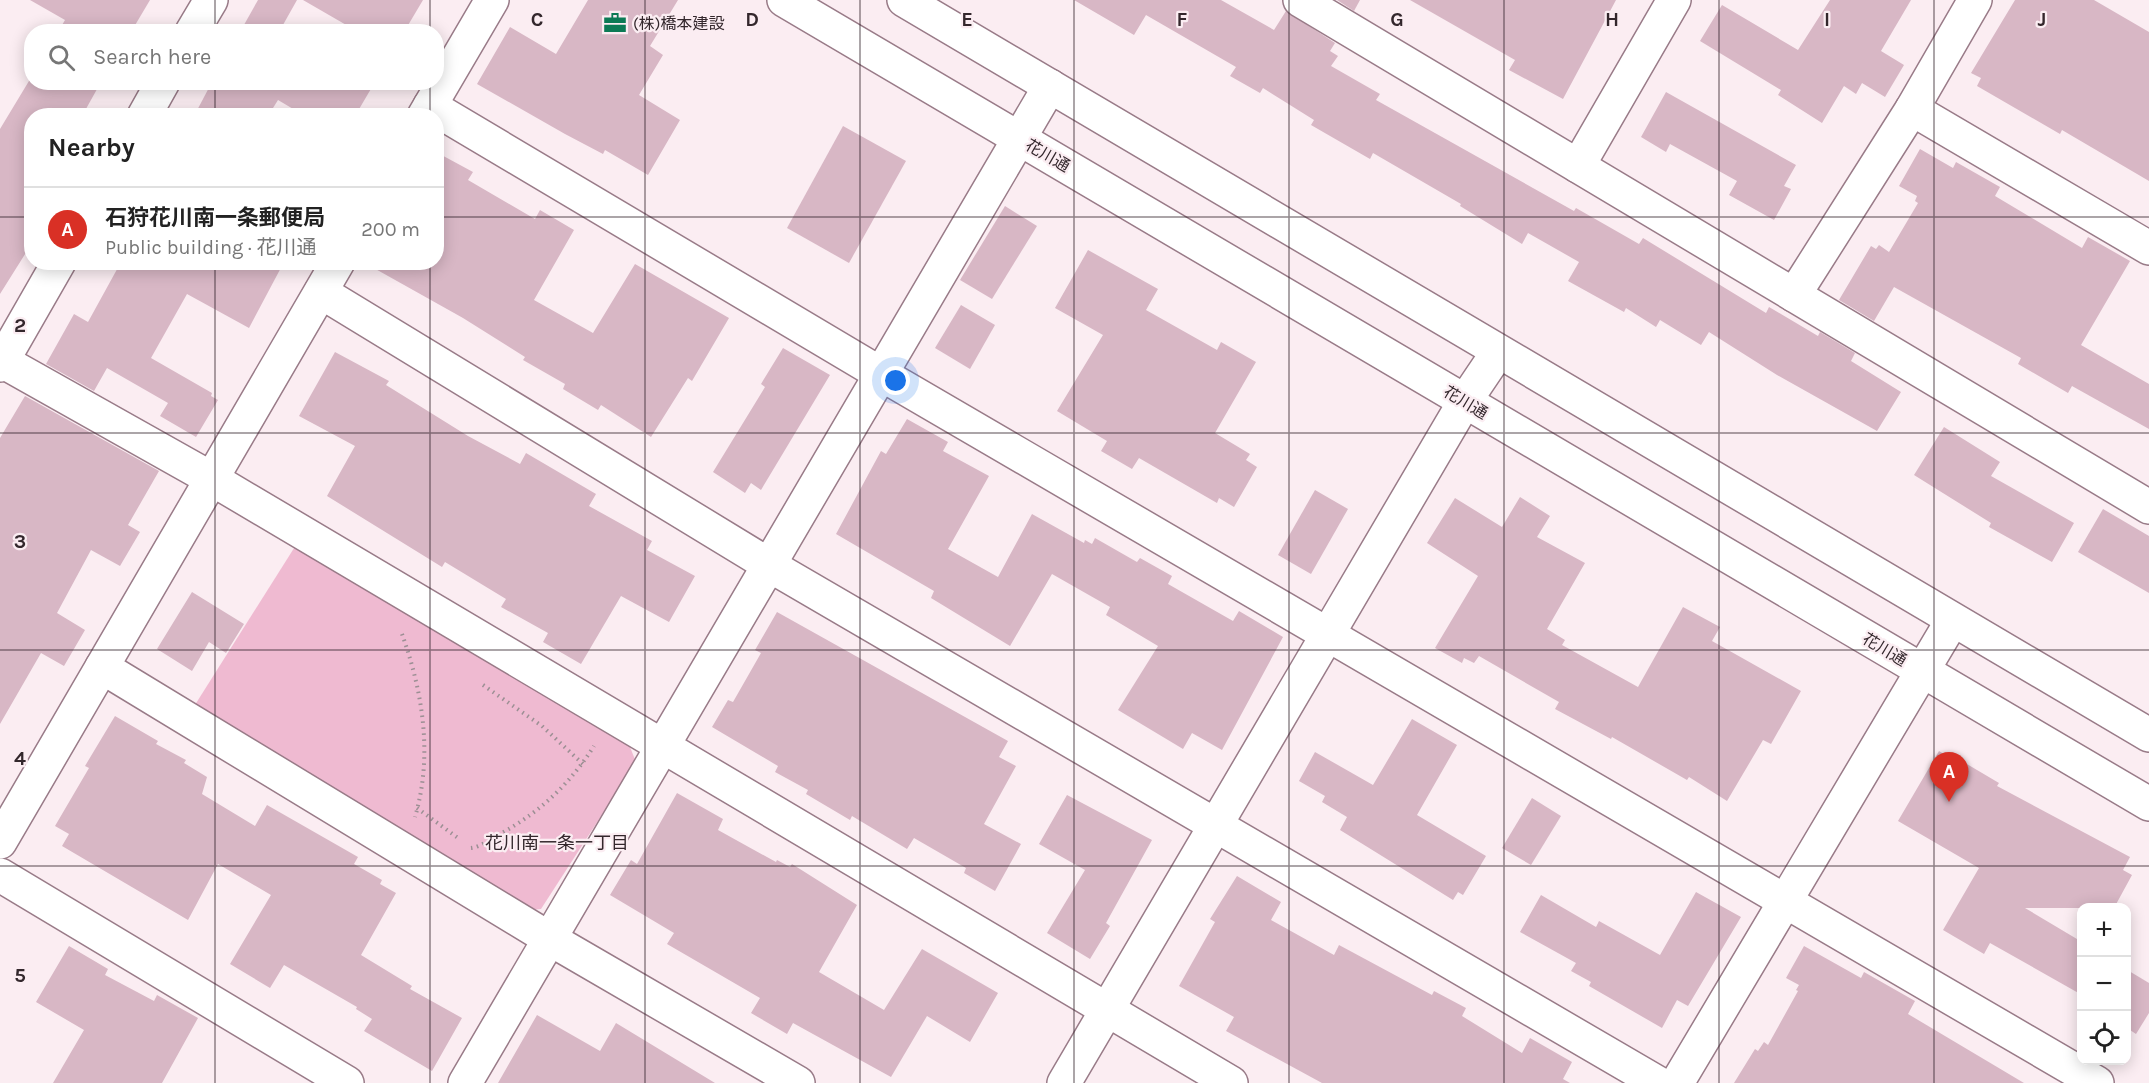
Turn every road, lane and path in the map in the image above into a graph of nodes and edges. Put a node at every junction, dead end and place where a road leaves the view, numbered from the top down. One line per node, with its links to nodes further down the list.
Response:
1 (210, 0): 8 (street)
2 (492, 0): 9 (street)
3 (784, 0): 17 (street, 花川通)
4 (904, 0): 10 (street)
5 (1300, 0): 18 (street)
6 (1674, 0): 18 (street)
7 (1975, 0): 15 (street)
8 (196, 24)
9 (444, 82)
10 (1050, 86): 17 (street); 24 (street)
11 (159, 90): 13 (street)
12 (439, 90): 14 (street)
13 (148, 108)
14 (429, 108)
15 (1912, 109): 19 (street); 23 (street)
16 (444, 121): 26 (street)
17 (1019, 138): 26 (street); 27 (street, 花川通)
18 (1578, 166): 23 (street)
19 (2149, 248)
20 (54, 270): 25 (street)
21 (333, 270): 22 (street)
22 (321, 292): 28 (street); 30 (street)
23 (1794, 294): 29 (street)
24 (1498, 352): 27 (street); 32 (street)
25 (1, 363): 28 (street)
26 (881, 374): 30 (street); 33 (street)
27 (1465, 401): 33 (street); 37 (street, 花川通)
28 (212, 478): 31 (street); 36 (street)
29 (2149, 507)
30 (769, 565): 41 (street); 45 (street)
31 (410, 596): 34 (path); 41 (street)
32 (1952, 621): 37 (street); 39 (street)
33 (1329, 633): 45 (street); 49 (street)
34 (403, 637): 35 (path); 44 (path)
35 (412, 642)
36 (102, 667): 46 (street); 47 (street)
37 (1921, 670): 43 (street, 花川通); 49 (street)
38 (475, 678): 42 (path)
39 (2149, 735)
40 (598, 739): 42 (path)
41 (663, 746): 50 (street); 51 (street)
42 (583, 764): 44 (path)
43 (2149, 804)
44 (417, 808): 47 (path)
45 (1215, 827): 51 (street); 57 (street)
46 (0, 842)
47 (405, 850): 50 (street)
48 (0, 875): 52 (street)
49 (1785, 900): 58 (street); 59 (street)
50 (550, 939): 53 (street); 54 (street)
51 (1107, 1011): 55 (street); 56 (street)
52 (347, 1083)
53 (465, 1083)
54 (798, 1083)
55 (1064, 1083)
56 (1231, 1083)
57 (1658, 1083)
58 (1677, 1083)
59 (2097, 1083)

